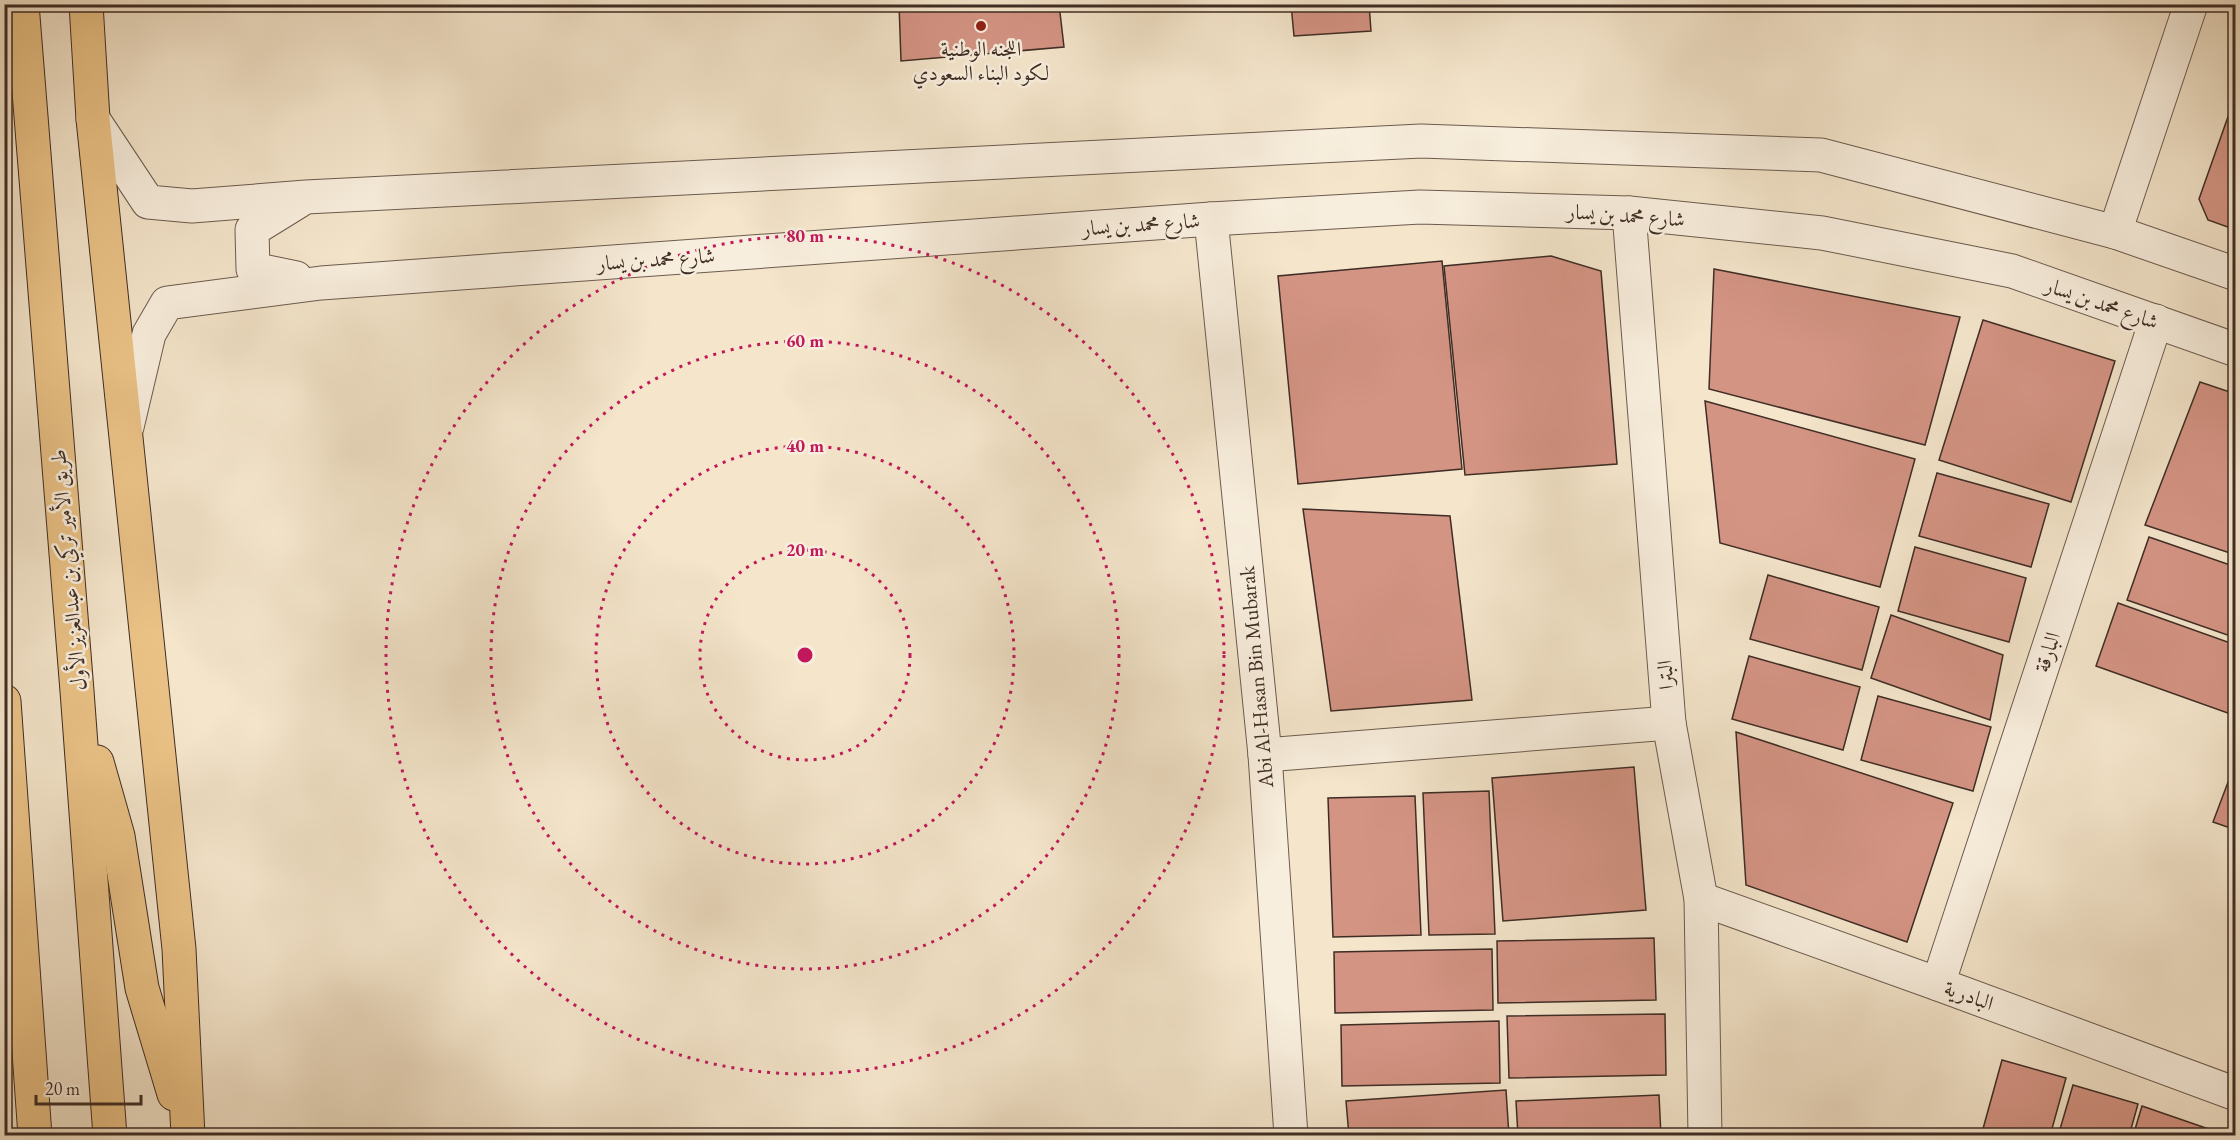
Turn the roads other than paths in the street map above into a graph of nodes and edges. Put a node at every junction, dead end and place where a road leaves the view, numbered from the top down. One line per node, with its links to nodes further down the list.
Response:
1 (22, 4): 14 (main road, طريق الأمير تركي بن عبدالعزيز الأول)
2 (86, 4): 4 (main road)
3 (2191, 4): 8 (street)
4 (93, 119): 5 (street); 13 (main road)
5 (306, 197): 8 (street); 10 (street)
6 (1629, 213): 7 (street, شارع محمد بن يسار); 11 (street, شارع محمد بن يسار); 16 (street, البترا)
7 (1211, 219): 10 (street, شارع محمد بن يسار); 17 (street, Abi Al-Hasan Bin Mubarak)
8 (2115, 232): 9 (street)
9 (2235, 274)
10 (321, 283): 13 (street, شارع محمد بن يسار)
11 (2156, 321): 12 (street, شارع محمد بن يسار); 19 (street, البارقة)
12 (2235, 350)
13 (126, 432): 23 (main road)
14 (77, 691): 22 (main road, طريق الأمير تركي بن عبدالعزيز الأول); 23 (main road)
15 (4, 701): 21 (main road)
16 (1669, 723): 17 (street); 18 (street, البترا)
17 (1265, 754): 24 (street, Abi Al-Hasan Bin Mubarak)
18 (1701, 899): 19 (street, البادرية); 25 (street, البترا)
19 (1938, 984): 20 (street, البادرية)
20 (2235, 1094)
21 (35, 1136)
22 (110, 1136)
23 (188, 1136)
24 (1291, 1136)
25 (1705, 1136)

